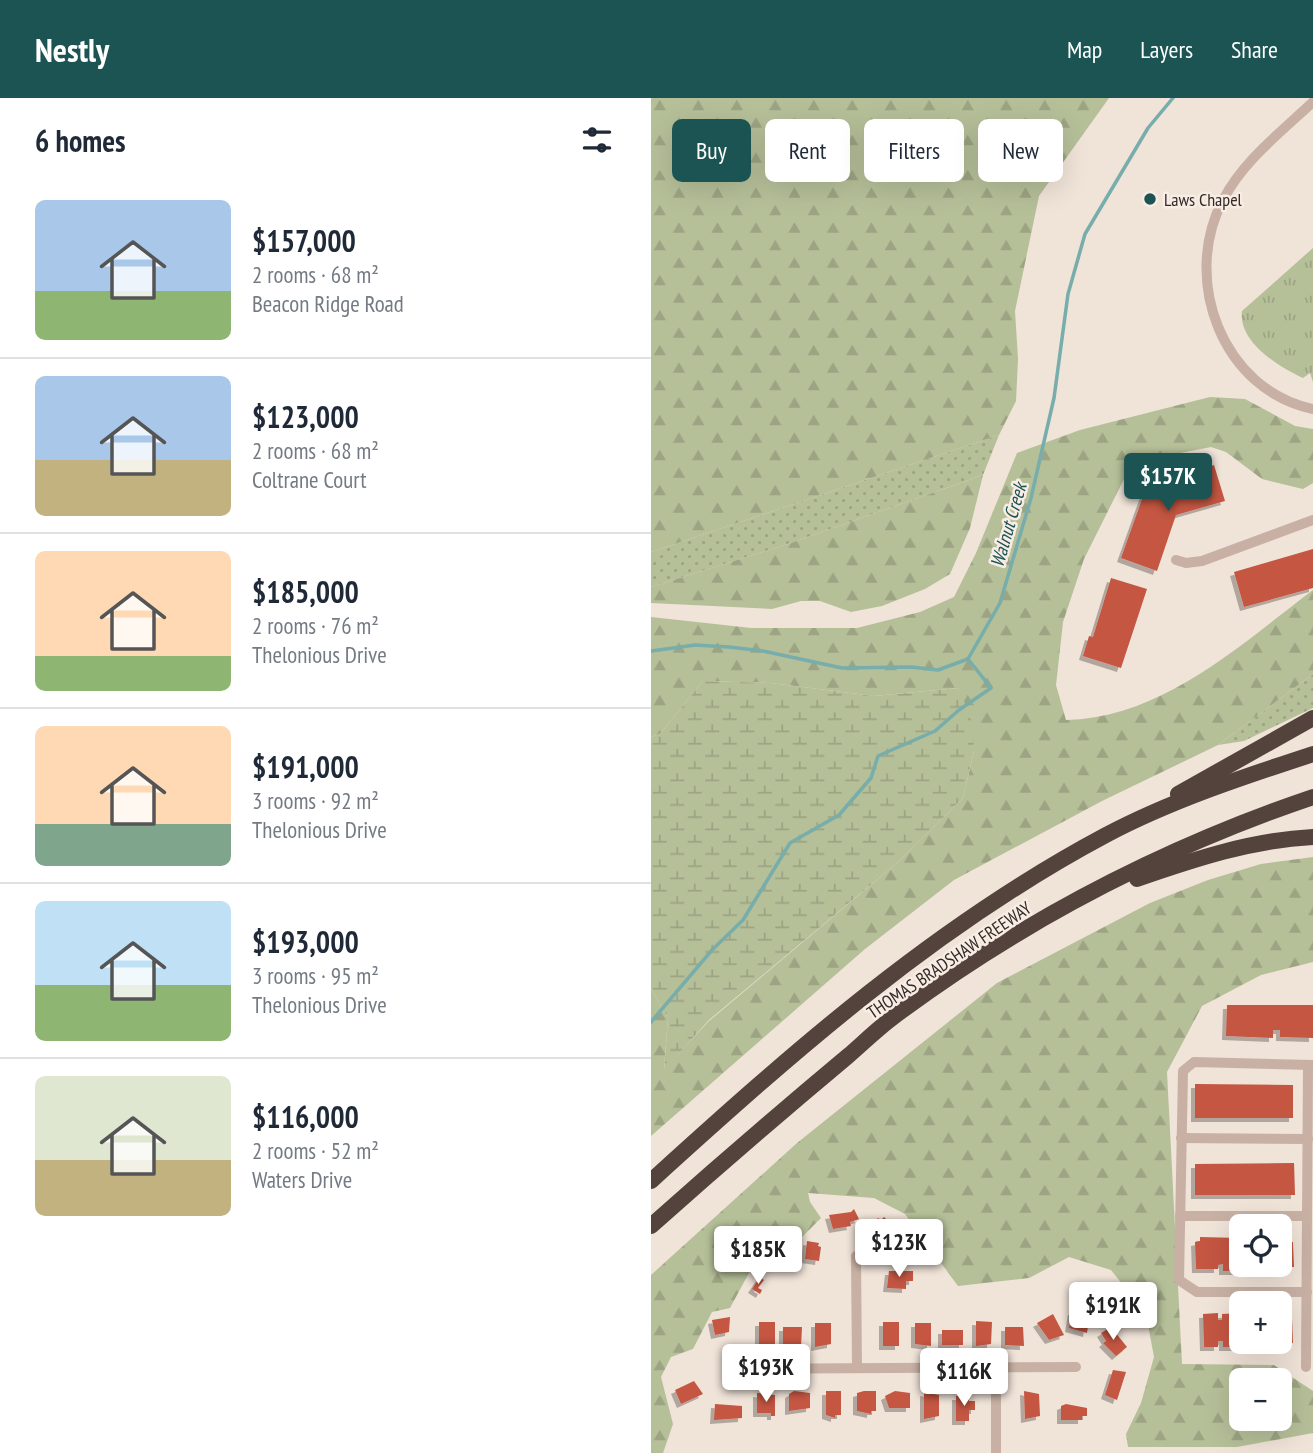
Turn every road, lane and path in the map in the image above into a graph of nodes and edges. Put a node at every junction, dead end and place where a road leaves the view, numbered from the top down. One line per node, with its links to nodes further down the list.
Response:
1 (1313, 102): 2 (street)
2 (1313, 409)
3 (1313, 520): 4 (street)
4 (1176, 560)
5 (1313, 718): 8 (highway)
6 (1313, 754): 8 (highway, THOMAS BRADSHAW FREEWAY)
7 (1313, 797): 10 (highway, THOMAS BRADSHAW FREEWAY)
8 (1107, 834): 14 (highway, THOMAS BRADSHAW FREEWAY)
9 (1313, 837): 10 (highway)
10 (1082, 898): 17 (highway, THOMAS BRADSHAW FREEWAY)
11 (1310, 1065): 12 (street); 13 (street)
12 (1181, 1139): 13 (street); 15 (street)
13 (1308, 1139): 16 (street)
14 (651, 1181)
15 (1180, 1216): 16 (street); 19 (street)
16 (1307, 1216): 19 (street)
17 (651, 1226)
18 (856, 1256): 22 (street)
19 (1307, 1292): 21 (street)
20 (1076, 1367): 23 (street)
21 (1306, 1367)
22 (857, 1368): 23 (street); 24 (street)
23 (996, 1368): 25 (street)
24 (727, 1369)
25 (996, 1453)

